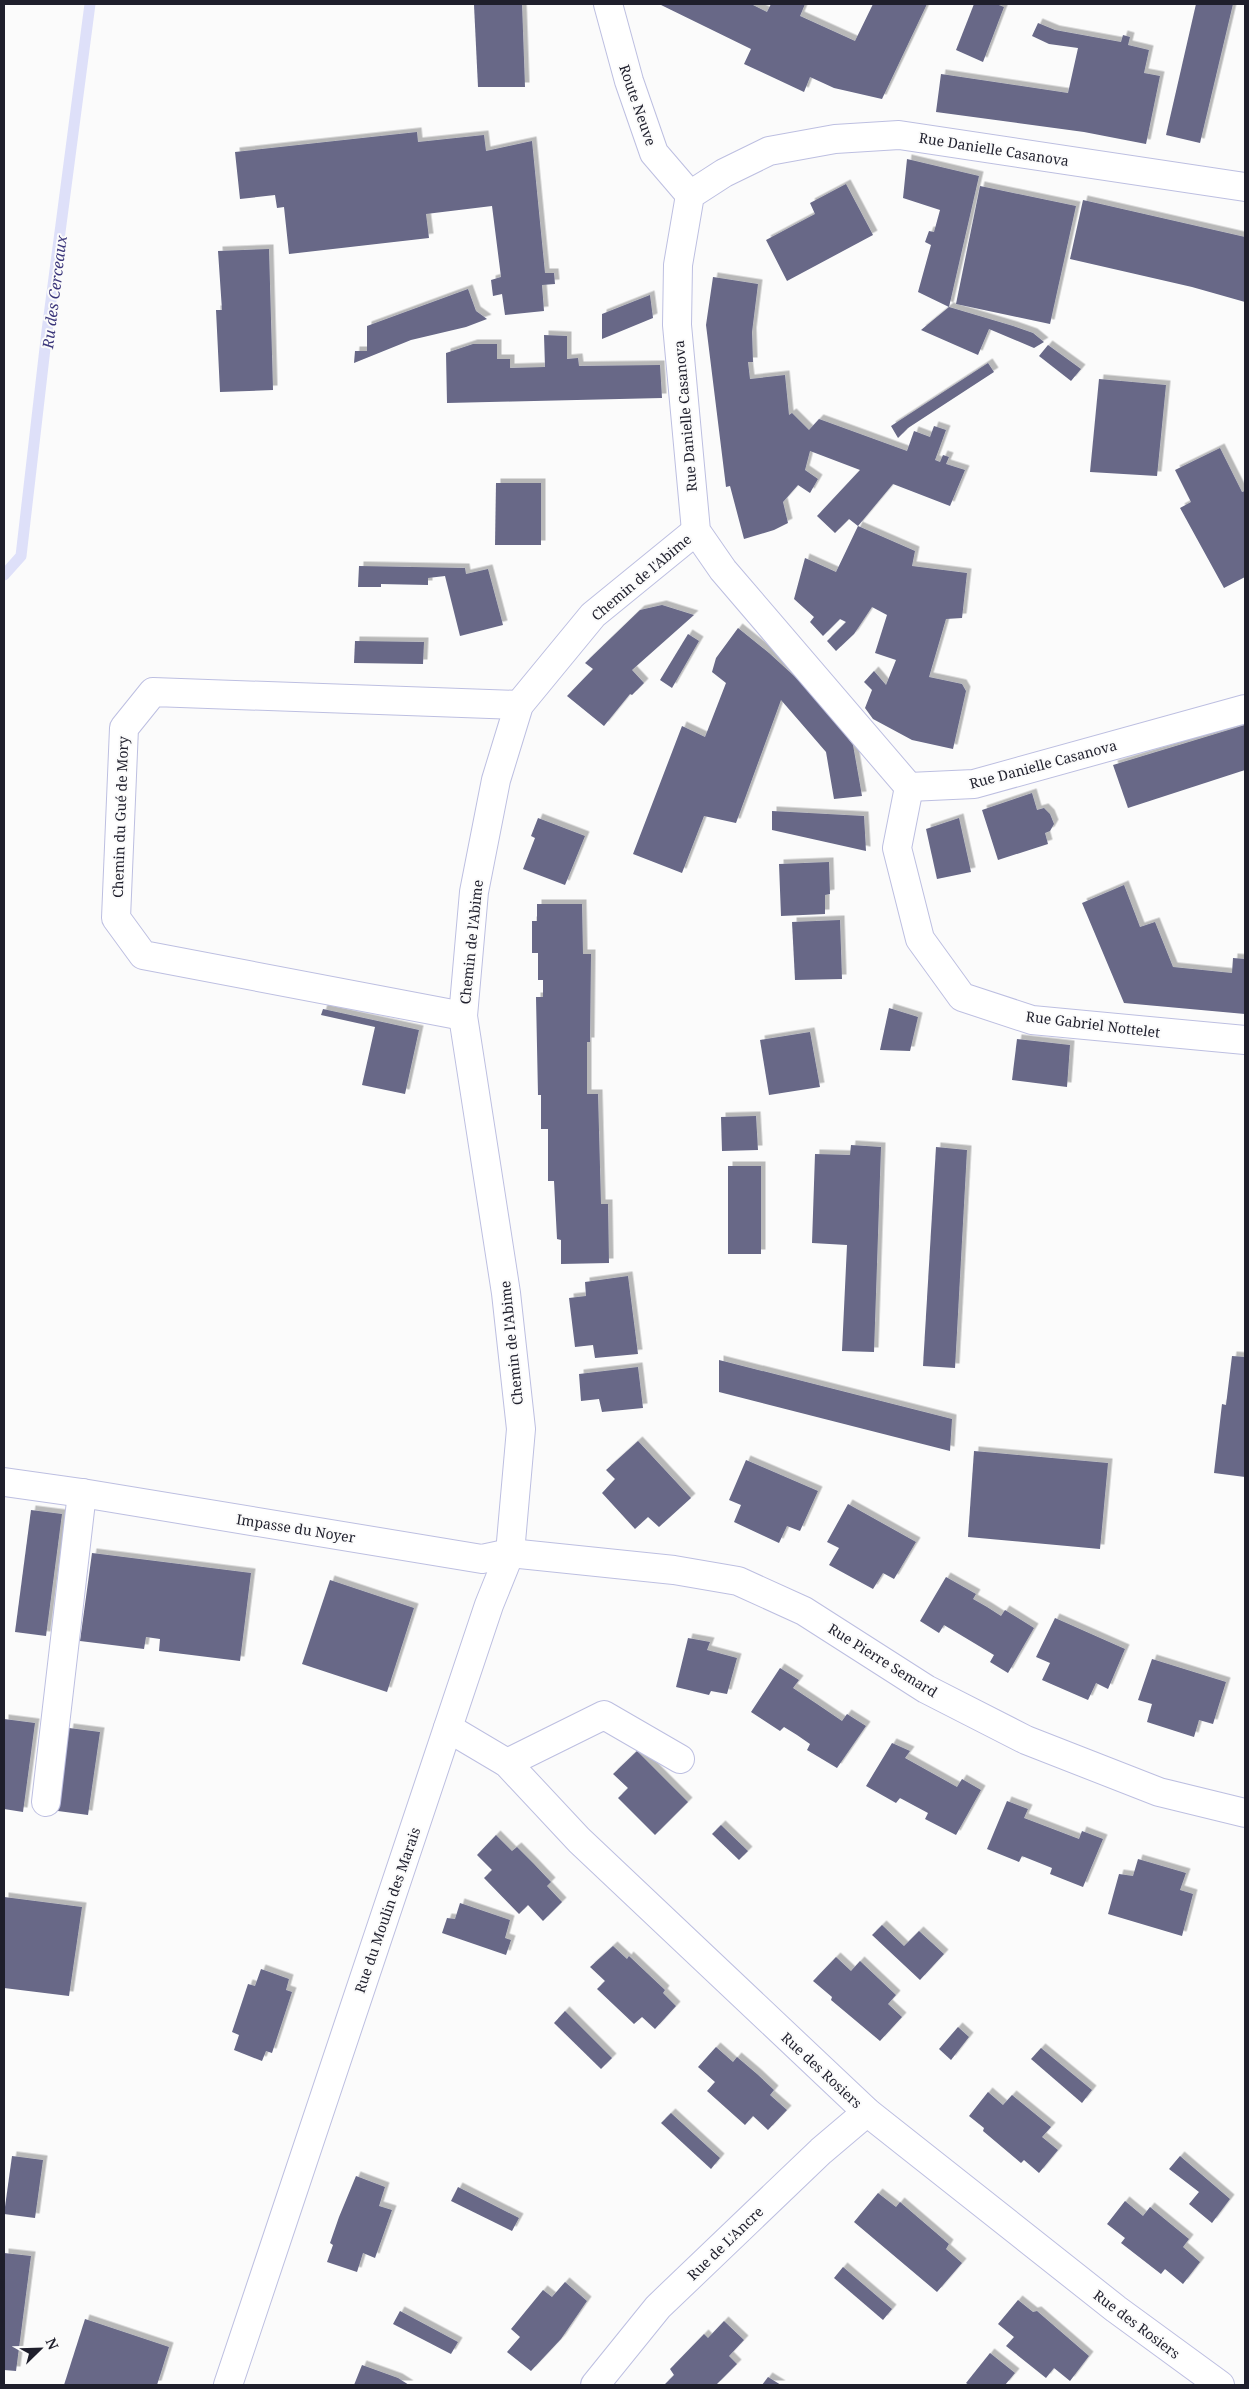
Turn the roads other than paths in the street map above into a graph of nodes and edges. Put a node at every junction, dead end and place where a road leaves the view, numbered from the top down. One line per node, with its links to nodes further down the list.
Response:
1 (608, 4): 3 (street, Route Neuve)
2 (1245, 187): 3 (street, Rue Danielle Casanova)
3 (690, 195): 4 (street, Rue Danielle Casanova)
4 (696, 531): 5 (street, Chemin de l'Abime); 7 (street, Rue Danielle Casanova)
5 (519, 706): 8 (street, Chemin de l'Abime); 8 (street, Chemin du Gué de Mory)
6 (1245, 709): 7 (street, Rue Danielle Casanova)
7 (909, 787): 9 (street, Rue Gabriel Nottelet)
8 (463, 1016): 10 (street, Chemin de l'Abime)
9 (1245, 1040)
10 (521, 1430): 13 (street, Rue du Moulin des Marais)
11 (4, 1482): 12 (street, Impasse du Noyer)
12 (82, 1493): 13 (street, Impasse du Noyer); 17 (street)
13 (510, 1553): 14 (street, Rue du Moulin des Marais); 18 (street, Rue Pierre Semard)
14 (448, 1728): 16 (street, Rue des Rosiers); 20 (street, Rue du Moulin des Marais)
15 (680, 1759): 16 (street)
16 (507, 1763): 19 (street, Rue des Rosiers)
17 (46, 1802)
18 (1245, 1813)
19 (867, 2112): 21 (street, Rue de L'Ancre); 22 (street, Rue des Rosiers)
20 (228, 2385)
21 (594, 2385)
22 (1220, 2385)

